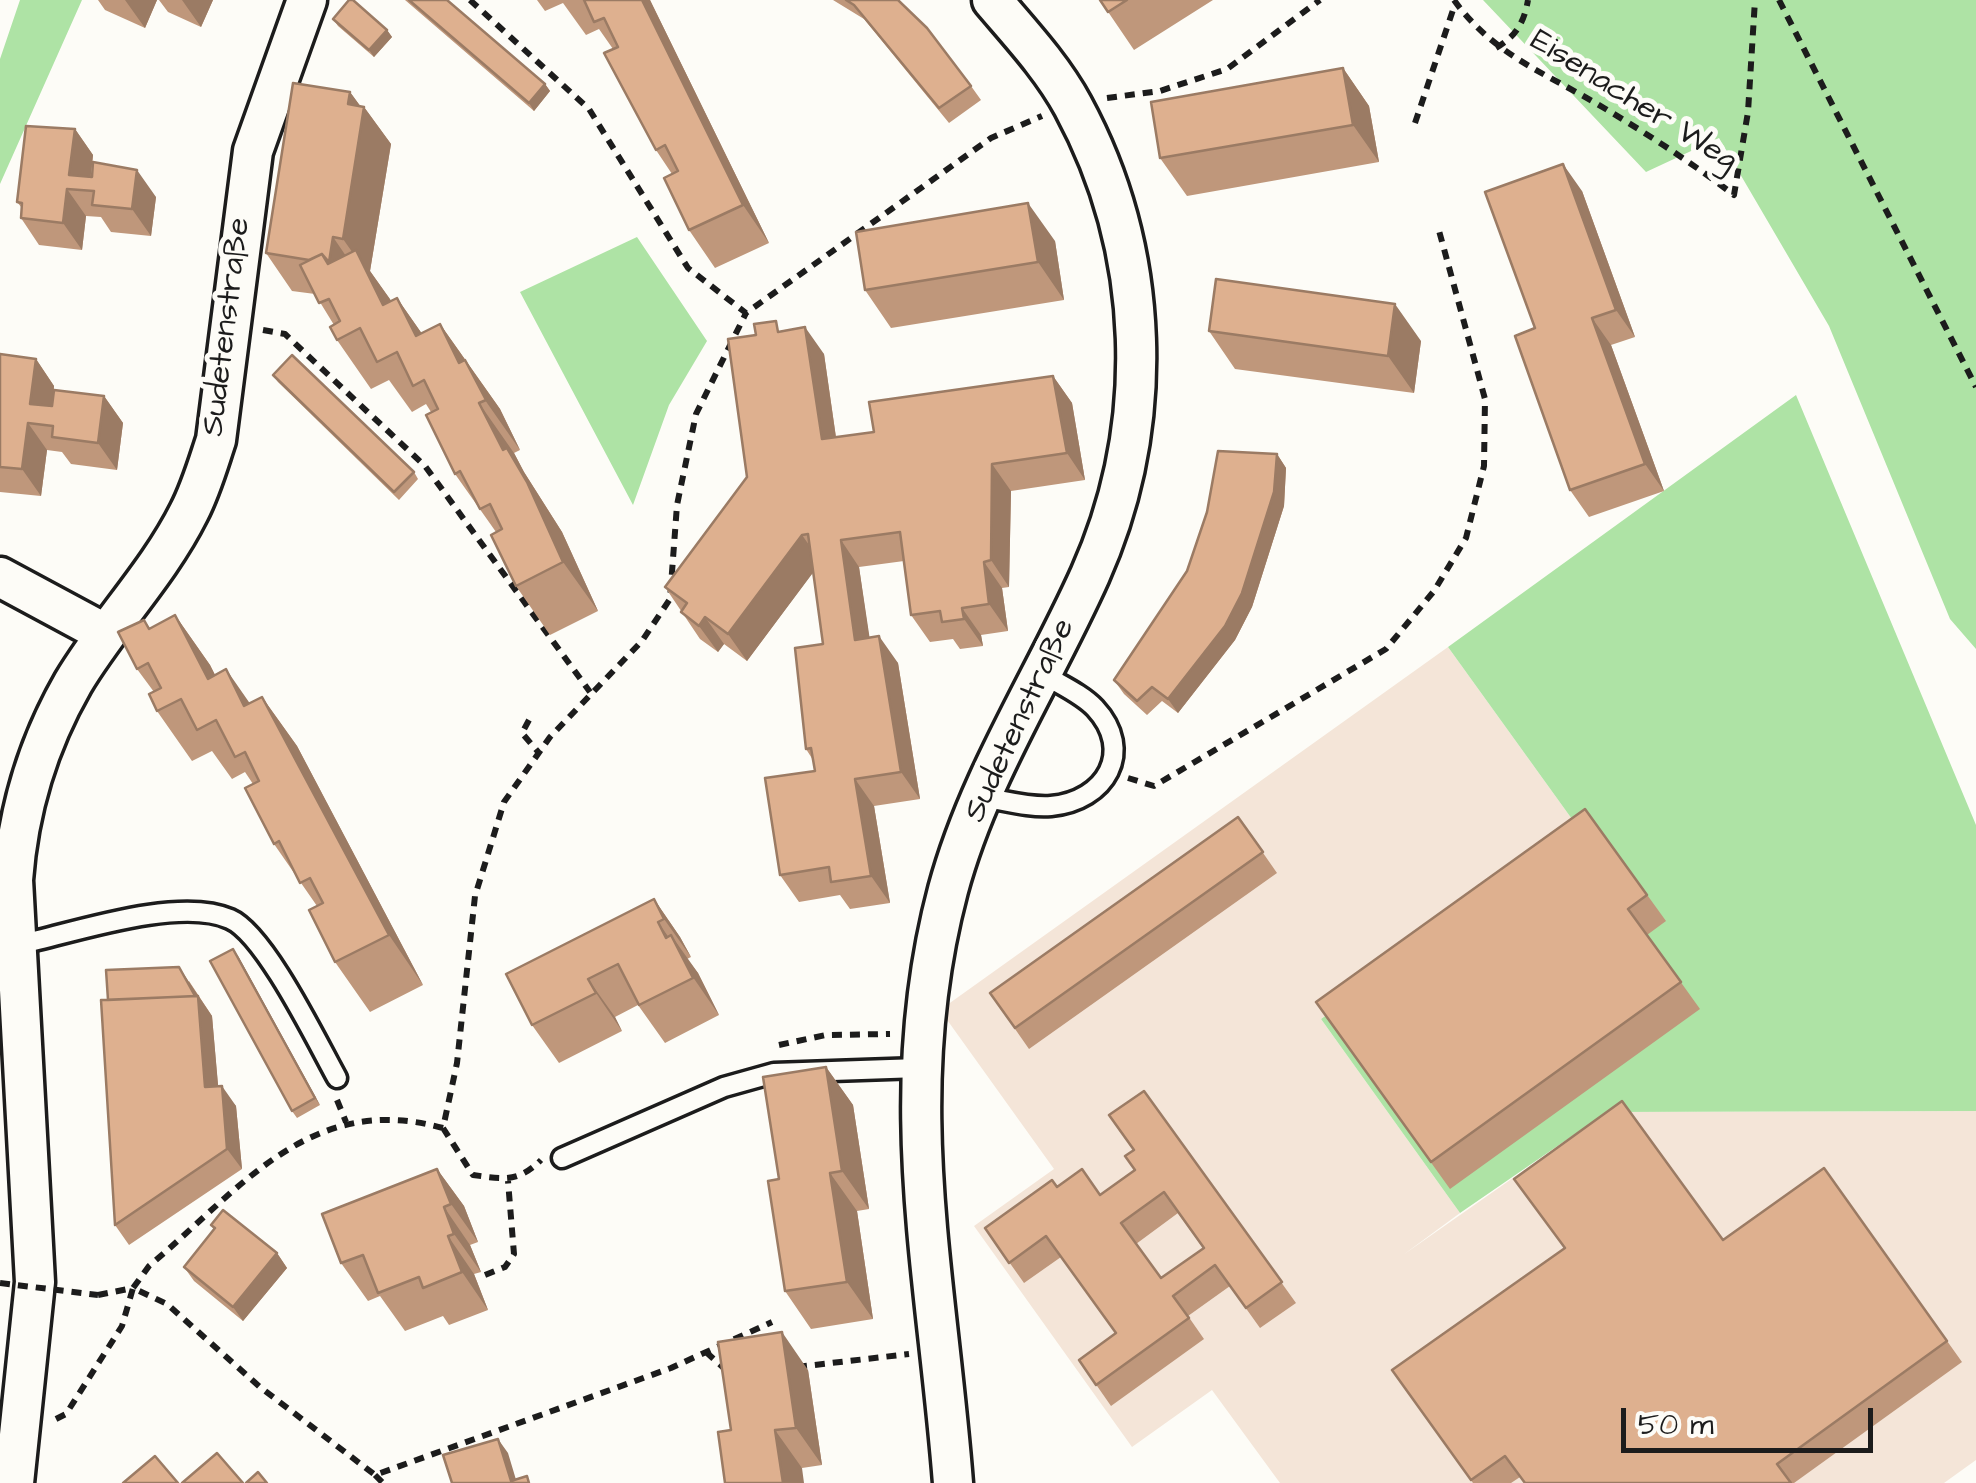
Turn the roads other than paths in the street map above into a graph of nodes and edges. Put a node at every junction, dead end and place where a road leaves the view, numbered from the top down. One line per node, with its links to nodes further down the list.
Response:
1 (307, 0): 4 (street, Sudetenstraße)
2 (992, 0): 5 (street, Sudetenstraße)
3 (0, 576): 4 (street)
4 (106, 634): 7 (street, Sudetenstraße)
5 (1043, 674): 6 (street, Sudetenstraße); 6 (lane)
6 (981, 797): 8 (street, Sudetenstraße)
7 (18, 944): 9 (lane); 11 (street, Sudetenstraße)
8 (919, 1068): 10 (lane); 12 (street, Sudetenstraße)
9 (338, 1078)
10 (562, 1158)
11 (14, 1483)
12 (953, 1483)

